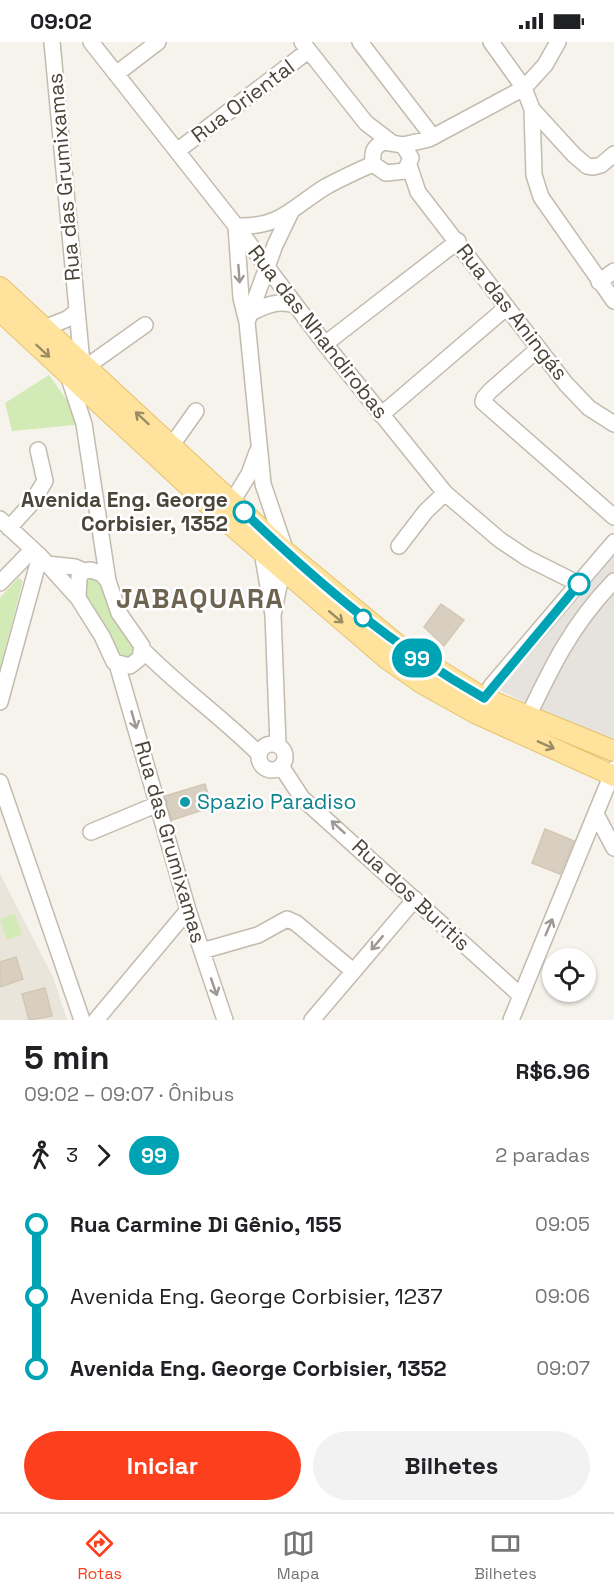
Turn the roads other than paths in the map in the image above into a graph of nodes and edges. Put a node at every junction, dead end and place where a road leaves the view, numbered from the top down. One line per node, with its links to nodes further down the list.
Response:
1 (91, 42): 8 (street, Rua das Nhandirobas)
2 (158, 42): 8 (street)
3 (360, 42): 12 (street)
4 (490, 42): 9 (street)
5 (558, 42): 9 (street)
6 (54, 43): 30 (street, Rua das Grumixamas)
7 (305, 46): 11 (street); 13 (street, Rua Oriental)
8 (116, 74): 13 (street, Rua das Nhandirobas)
9 (524, 88): 10 (street); 12 (street)
10 (532, 109): 15 (street); 24 (street)
11 (366, 123): 14 (street); 16 (street)
12 (431, 138): 14 (street)
13 (177, 151): 20 (street, Rua das Nhandirobas)
14 (404, 152): 16 (street); 17 (street); 18 (street, Rua das Aningás)
15 (614, 154)
16 (373, 158): 17 (street, Rua das Aningás); 19 (street)
17 (386, 173): 18 (street, Rua das Aningás)
18 (418, 192): 21 (street, Rua das Aningás)
19 (291, 212): 20 (street); 22 (street)
20 (236, 226): 22 (street, Rua das Nhandirobas); 31 (street, one-way to 31)
21 (458, 241): 28 (street, Rua das Aningás); 34 (street)
22 (267, 268): 27 (street, Rua das Nhandirobas); 31 (street)
23 (614, 271): 24 (street)
24 (599, 282): 26 (street)
25 (0, 287): 33 (main road)
26 (614, 301)
27 (295, 306): 31 (street); 34 (street, Rua das Nhandirobas)
28 (507, 307): 35 (street, Rua das Aningás); 39 (street)
29 (0, 311): 36 (main road, one-way to 36)
30 (76, 311): 33 (street, Rua das Grumixamas); 36 (street, Rua das Grumixamas)
31 (249, 318): 43 (street)
32 (145, 325): 36 (street)
33 (44, 327): 36 (main road)
34 (325, 344): 39 (street, Rua das Nhandirobas)
35 (538, 349): 41 (street, Rua das Aningás); 49 (street)
36 (79, 368): 37 (main road); 40 (street, Rua das Grumixamas); 42 (main road, one-way to 36)
37 (100, 404): 40 (street); 50 (main road)
38 (196, 411): 42 (street)
39 (381, 415): 47 (street, Rua das Nhandirobas)
40 (84, 424): 52 (street, Rua das Grumixamas)
41 (614, 424)
42 (171, 445): 48 (main road)
43 (259, 447): 45 (street); 46 (street)
44 (39, 450): 51 (street)
45 (246, 479): 46 (street); 48 (street)
46 (263, 484): 57 (street)
47 (445, 493): 54 (street); 62 (street, Rua das Nhandirobas)
48 (231, 499): 50 (street); 57 (main road)
49 (614, 516)
50 (224, 519): 55 (main road)
51 (4, 524): 56 (street)
52 (99, 532): 58 (street, Rua das Grumixamas); 60 (street, Rua das Grumixamas)
53 (614, 542): 62 (street)
54 (399, 546)
55 (262, 552): 57 (main road); 64 (street)
56 (40, 557): 58 (street); 61 (street); 63 (street); 67 (street)
57 (285, 561): 64 (street); 68 (main road)
58 (86, 571): 60 (street); 63 (street, Rua das Grumixamas)
59 (614, 580): 69 (street)
60 (108, 581): 65 (street, Rua das Grumixamas)
61 (0, 583)
62 (579, 584): 68 (street)
63 (78, 598): 66 (street, Rua das Grumixamas)
64 (273, 615): 70 (street)
65 (141, 654): 66 (street); 70 (street)
66 (117, 664): 75 (street, Rua das Grumixamas, one-way to 75)
67 (0, 702)
68 (480, 705): 69 (main road)
69 (524, 725): 71 (main road); 73 (main road, one-way to 73)
70 (267, 748): 72 (street); 72 (street)
71 (614, 751)
72 (281, 766): 79 (street, Rua dos Buritis, one-way to 72)
73 (613, 773): 76 (street)
74 (0, 782): 84 (street)
75 (158, 804): 77 (street); 80 (street, Rua das Grumixamas)
76 (597, 816): 78 (street); 83 (street, one-way to 76)
77 (91, 832)
78 (614, 848)
79 (415, 899): 82 (street, one-way to 82); 83 (street, Rua dos Buritis)
80 (188, 910): 81 (street, Rua das Grumixamas); 85 (street)
81 (202, 951): 82 (street); 86 (street, Rua das Grumixamas, one-way to 86)
82 (353, 971): 87 (street)
83 (520, 995): 88 (street)
84 (82, 1020)
85 (96, 1020)
86 (225, 1020)
87 (312, 1020)
88 (511, 1020)

